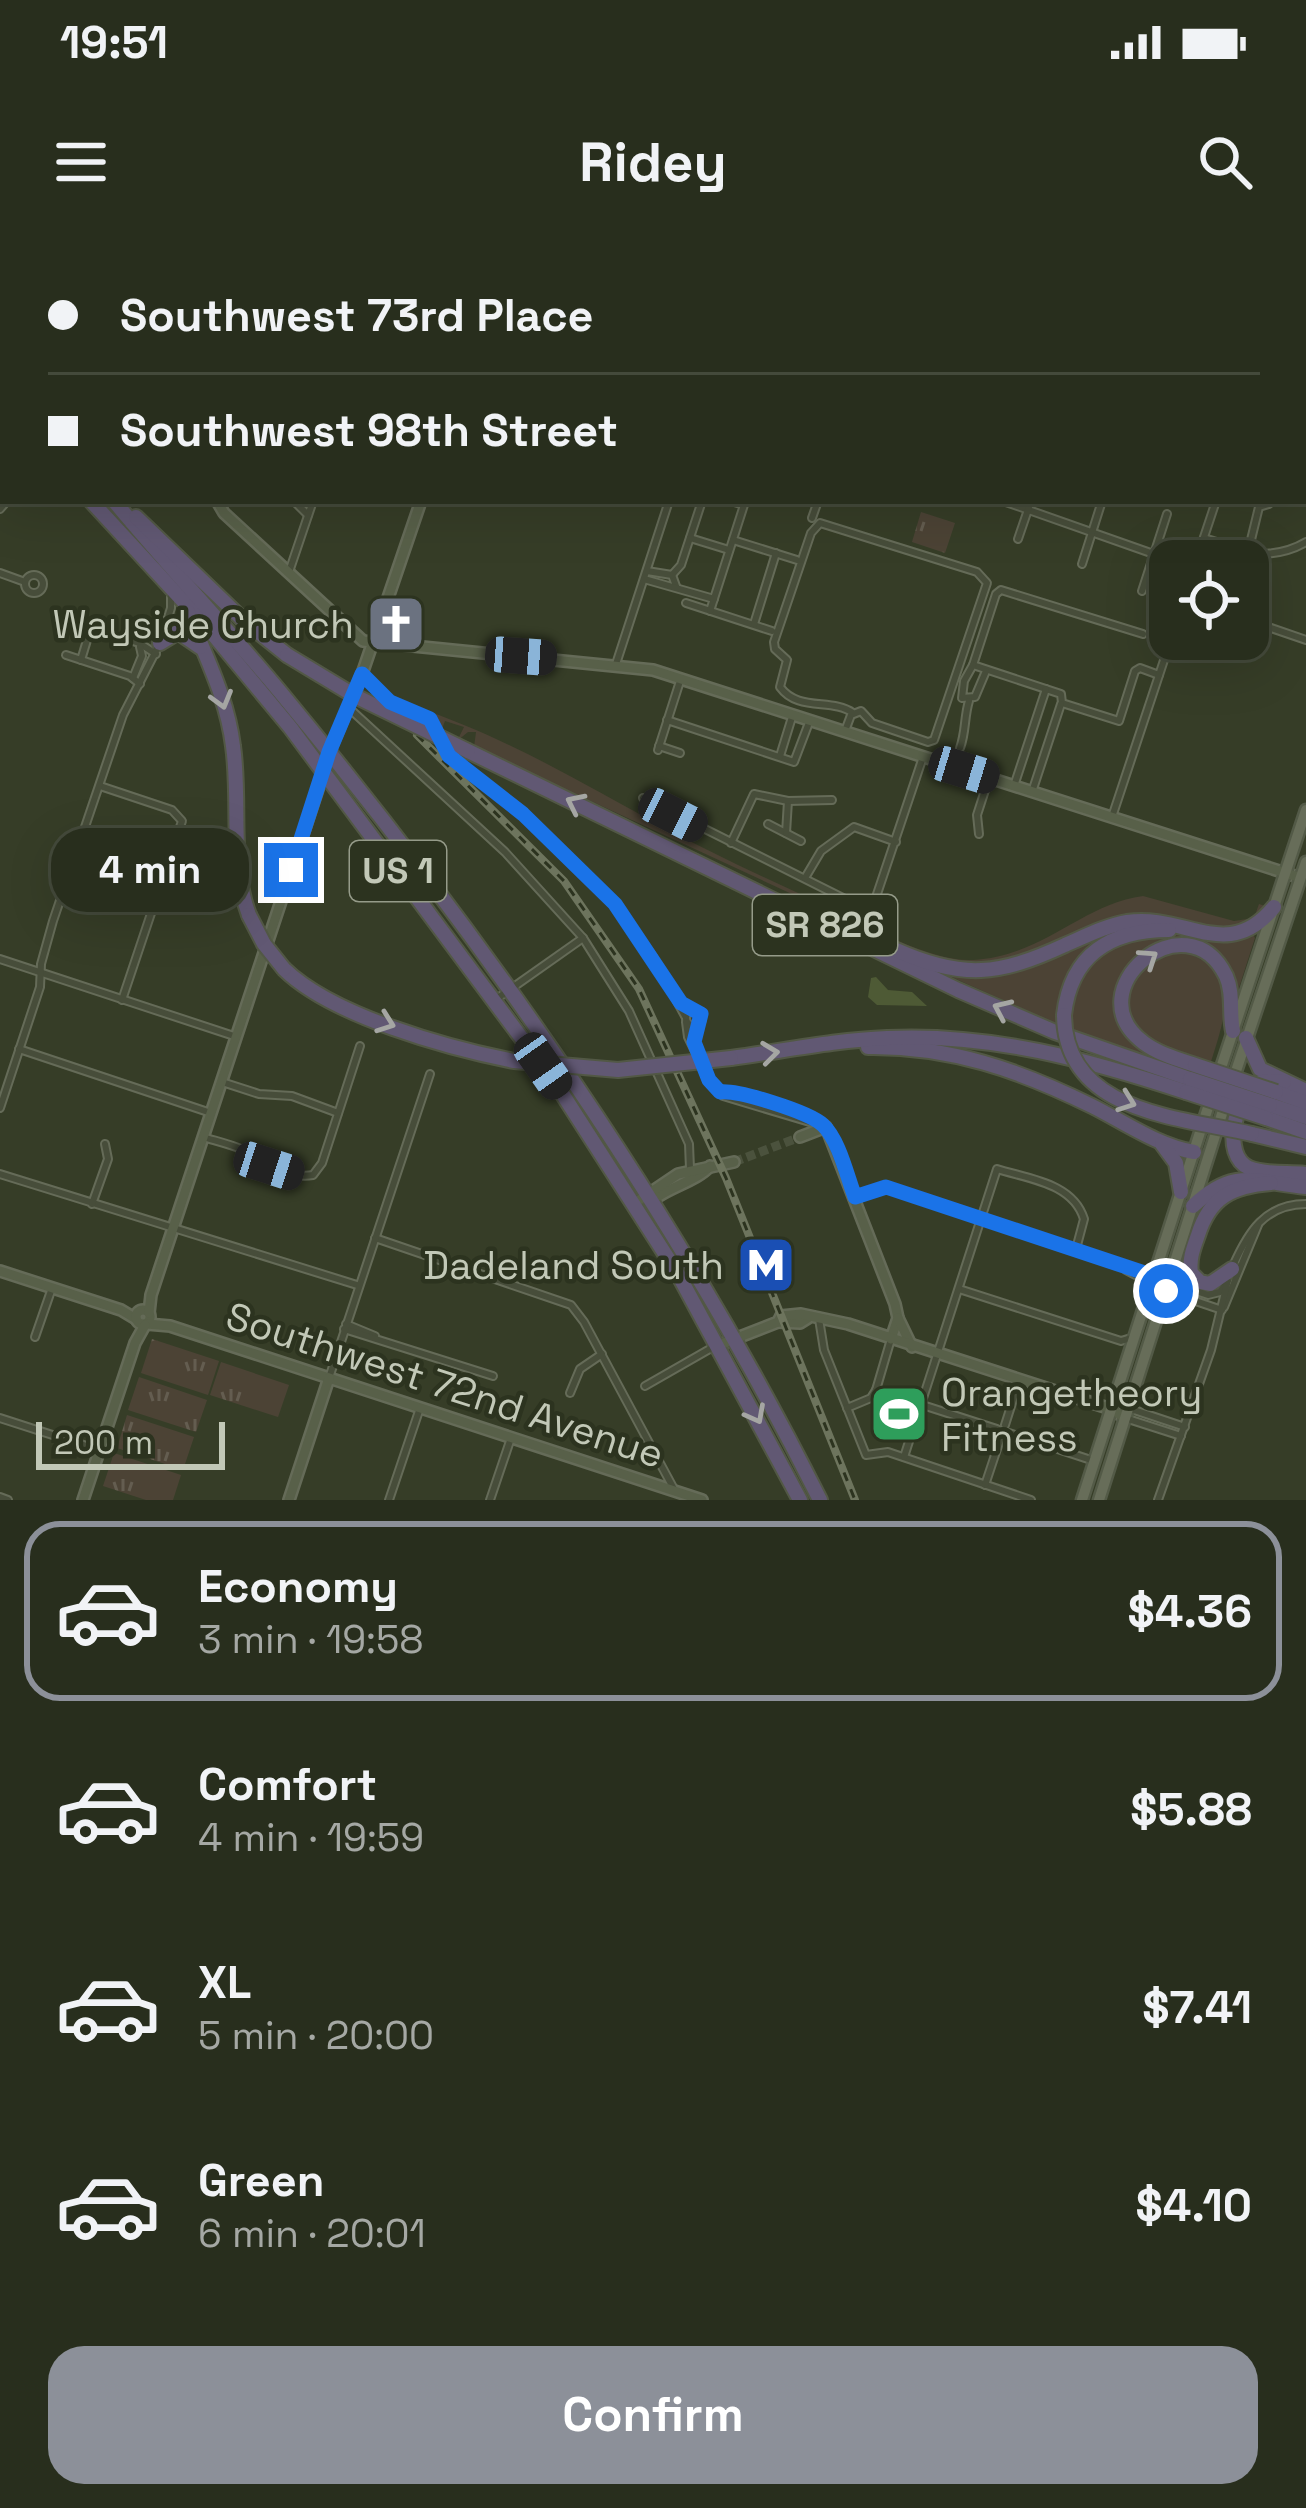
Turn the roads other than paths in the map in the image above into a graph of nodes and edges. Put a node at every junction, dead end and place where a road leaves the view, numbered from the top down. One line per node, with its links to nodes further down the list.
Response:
1 (94, 504): 41 (highway, US 1)
2 (119, 504): 107 (highway, SR 826, one-way to 2, bridge)
3 (119, 504): 81 (highway, US 1)
4 (219, 504): 37 (street)
5 (298, 504): 19 (street)
6 (312, 504): 19 (street)
7 (421, 504): 56 (street)
8 (668, 504): 38 (street)
9 (701, 504): 22 (street)
10 (741, 504): 24 (street)
11 (817, 504): 20 (street)
12 (1010, 504): 17 (street)
13 (1030, 504): 17 (street)
14 (1101, 504): 21 (street)
15 (1215, 504): 26 (street)
16 (1269, 504): 27 (street)
17 (1028, 511): 21 (street); 23 (street)
18 (1166, 514): 25 (street)
19 (308, 515): 37 (street)
20 (812, 518)
21 (1093, 532): 31 (street); 34 (street)
22 (689, 538): 29 (street); 39 (street)
23 (1018, 538)
24 (733, 540): 29 (street); 32 (street)
25 (1158, 540)
26 (1202, 540)
27 (1251, 540)
28 (1306, 542): 30 (street)
29 (730, 550): 44 (street)
30 (1269, 551)
31 (1149, 553)
32 (776, 554): 33 (street); 49 (street)
33 (796, 560)
34 (1082, 564)
35 (1149, 567): 43 (street)
36 (0, 573): 40 (street)
37 (288, 574): 56 (street)
38 (645, 575): 39 (street); 42 (street); 62 (street)
39 (672, 575): 42 (street)
40 (26, 582)
41 (170, 585): 45 (highway, US 1); 57 (street)
42 (676, 586): 44 (street)
43 (1142, 591)
44 (714, 598): 47 (street)
45 (184, 602): 58 (highway, SR 826); 85 (highway, US 1)
46 (686, 603): 47 (street)
47 (710, 610): 49 (street)
48 (77, 622): 50 (street)
49 (753, 625): 52 (street)
50 (92, 627): 55 (street); 60 (street)
51 (1269, 627): 54 (street)
52 (772, 632)
53 (1143, 634): 63 (street)
54 (1306, 640)
55 (140, 643): 57 (street); 68 (street)
56 (372, 644): 62 (street); 65 (street)
57 (158, 648): 58 (highway); 68 (street)
58 (205, 652): 124 (highway, SR 826, one-way to 124, bridge)
59 (66, 655): 60 (street)
60 (81, 660): 68 (street)
61 (1164, 660): 66 (street)
62 (616, 664): 67 (street)
63 (974, 664): 64 (street); 70 (street)
64 (987, 669): 69 (street); 70 (street)
65 (362, 674): 72 (street); 116 (street)
66 (1159, 675): 71 (street); 94 (street)
67 (681, 678): 74 (street); 76 (street)
68 (136, 681): 87 (street)
69 (1046, 689): 71 (street); 88 (street)
70 (970, 700): 80 (street)
71 (1062, 703): 89 (street)
72 (346, 707): 81 (street); 110 (street)
73 (853, 713): 77 (street); 77 (street); 78 (street)
74 (794, 714): 75 (street); 83 (street)
75 (810, 720): 78 (street); 83 (street)
76 (667, 721): 82 (street); 83 (street)
77 (872, 723): 79 (street)
78 (845, 731): 79 (street)
79 (869, 739): 84 (street)
80 (960, 748)
81 (329, 752): 85 (street); 105 (highway, US 1)
82 (680, 753)
83 (779, 757)
84 (923, 757): 86 (street); 99 (street)
85 (324, 770): 106 (highway, US 1); 121 (street)
86 (989, 778): 88 (street); 97 (street)
87 (100, 786): 112 (street); 114 (street)
88 (1014, 786): 89 (street)
89 (1032, 792): 94 (street)
90 (643, 798): 100 (street)
91 (832, 800): 92 (street)
92 (788, 801): 96 (street); 100 (street)
93 (1306, 809): 102 (main road)
94 (1112, 818): 102 (street)
95 (768, 824): 96 (street)
96 (786, 832): 98 (street)
97 (979, 834)
98 (801, 841)
99 (896, 842): 104 (street); 104 (street)
100 (731, 843): 104 (street)
101 (1306, 862): 103 (main road)
102 (1286, 873): 103 (street); 108 (main road)
103 (1300, 878): 120 (main road)
104 (804, 880)
105 (432, 886): 106 (highway); 113 (highway, US 1)
106 (417, 896): 115 (highway, US 1)
107 (775, 898): 109 (highway); 127 (highway, SR 826, one-way to 107)
108 (1274, 907): 109 (highway); 120 (main road)
109 (1192, 930): 145 (highway, one-way to 145, bridge)
110 (583, 938): 113 (street); 149 (street)
111 (0, 959): 112 (street)
112 (41, 973): 114 (street); 125 (street)
113 (509, 990): 115 (street); 132 (highway, US 1)
114 (122, 1000): 121 (street)
115 (495, 1000): 129 (highway, US 1)
116 (681, 1003): 117 (street); 118 (street)
117 (694, 1010): 118 (street); 119 (street)
118 (686, 1019): 119 (street); 122 (street)
119 (698, 1026): 122 (street)
120 (1239, 1034): 127 (highway, one-way to 120); 131 (highway); 144 (main road); 146 (main road)
121 (237, 1037): 128 (street)
122 (694, 1042): 138 (street)
123 (360, 1046): 136 (street)
124 (809, 1048): 127 (highway, SR 826); 142 (highway)
125 (19, 1049): 134 (street); 135 (street)
126 (430, 1074): 163 (street)
127 (1190, 1079): 131 (highway, SR 826, bridge); 131 (highway, bridge)
128 (222, 1082): 135 (street); 136 (street)
129 (558, 1087): 132 (highway); 156 (highway, US 1)
130 (1306, 1091): 131 (highway)
131 (1274, 1099): 133 (highway); 137 (highway, SR 826); 139 (highway, SR 826); 151 (highway)
132 (586, 1101): 156 (highway, US 1)
133 (1306, 1103)
134 (0, 1108)
135 (212, 1113): 140 (street)
136 (338, 1113): 140 (street)
137 (1306, 1117)
138 (826, 1127): 141 (street); 155 (street)
139 (1306, 1132)
140 (203, 1137): 162 (street)
141 (800, 1137)
142 (1159, 1140): 146 (highway); 154 (highway)
143 (105, 1144): 157 (street)
144 (1212, 1146): 146 (main road); 159 (main road)
145 (1306, 1147)
146 (1194, 1152): 154 (main road)
147 (734, 1162): 148 (street)
148 (710, 1166): 149 (street); 156 (street)
149 (690, 1169): 156 (street)
150 (0, 1174): 157 (street)
151 (1306, 1174)
152 (1270, 1183): 153 (highway); 159 (highway); 166 (highway)
153 (1306, 1187)
154 (1181, 1192): 167 (main road)
155 (855, 1197): 160 (street); 175 (street)
156 (642, 1199): 179 (highway, US 1); 181 (highway, US 1)
157 (92, 1204): 162 (street)
158 (1306, 1204): 161 (street)
159 (1193, 1206): 169 (main road)
160 (981, 1218): 164 (street); 164 (street); 171 (street)
161 (1259, 1223): 166 (street); 172 (street)
162 (173, 1228): 168 (street); 173 (street)
163 (375, 1238): 168 (street); 183 (street)
164 (1076, 1249): 167 (street)
165 (0, 1271): 170 (street, Southwest 72nd Avenue)
166 (1230, 1275): 169 (street); 172 (street)
167 (1153, 1280): 169 (street); 177 (main road)
168 (357, 1285): 176 (street)
169 (1167, 1287): 172 (street); 195 (main road)
170 (52, 1288): 173 (street, Southwest 72nd Avenue); 178 (street)
171 (959, 1288): 177 (street); 184 (street)
172 (1222, 1310): 197 (street)
173 (143, 1317): 186 (street, Southwest 72nd Avenue); 201 (street)
174 (813, 1318): 179 (street); 180 (street); 193 (street)
175 (898, 1318): 180 (street); 182 (street)
176 (345, 1327): 185 (street); 186 (street)
177 (1134, 1336): 194 (main road)
178 (35, 1337)
179 (734, 1337): 181 (street); 212 (highway, US 1)
180 (891, 1339): 182 (street); 189 (street)
181 (718, 1345): 188 (street); 211 (highway, US 1, one-way to 211)
182 (912, 1347): 184 (street)
183 (602, 1354): 190 (street); 205 (street)
184 (937, 1355): 187 (street); 191 (street)
185 (493, 1376)
186 (329, 1378): 192 (street, Southwest 72nd Avenue); 208 (street)
187 (1019, 1381): 194 (street); 198 (street)
188 (646, 1386)
189 (876, 1390): 191 (street); 193 (street)
190 (570, 1393)
191 (921, 1404): 198 (street); 202 (street)
192 (420, 1408): 200 (street, Southwest 72nd Avenue); 209 (street)
193 (847, 1408): 202 (street)
194 (1111, 1409): 195 (street); 203 (main road)
195 (1126, 1413): 197 (street); 199 (street); 215 (main road)
196 (0, 1418): 201 (street)
197 (1184, 1426): 199 (street)
198 (1003, 1431): 203 (street); 204 (street)
199 (1180, 1436): 216 (street)
200 (511, 1438): 205 (street, Southwest 72nd Avenue); 210 (street)
201 (99, 1450): 207 (street)
202 (904, 1457): 204 (street)
203 (1094, 1461): 214 (main road)
204 (985, 1485): 213 (street)
205 (675, 1491): 206 (street, Southwest 72nd Avenue)
206 (694, 1499)
207 (83, 1500)
208 (289, 1500)
209 (389, 1500)
210 (490, 1500)
211 (800, 1500)
212 (820, 1500)
213 (1031, 1500)
214 (1082, 1500)
215 (1099, 1500)
216 (1158, 1500)

